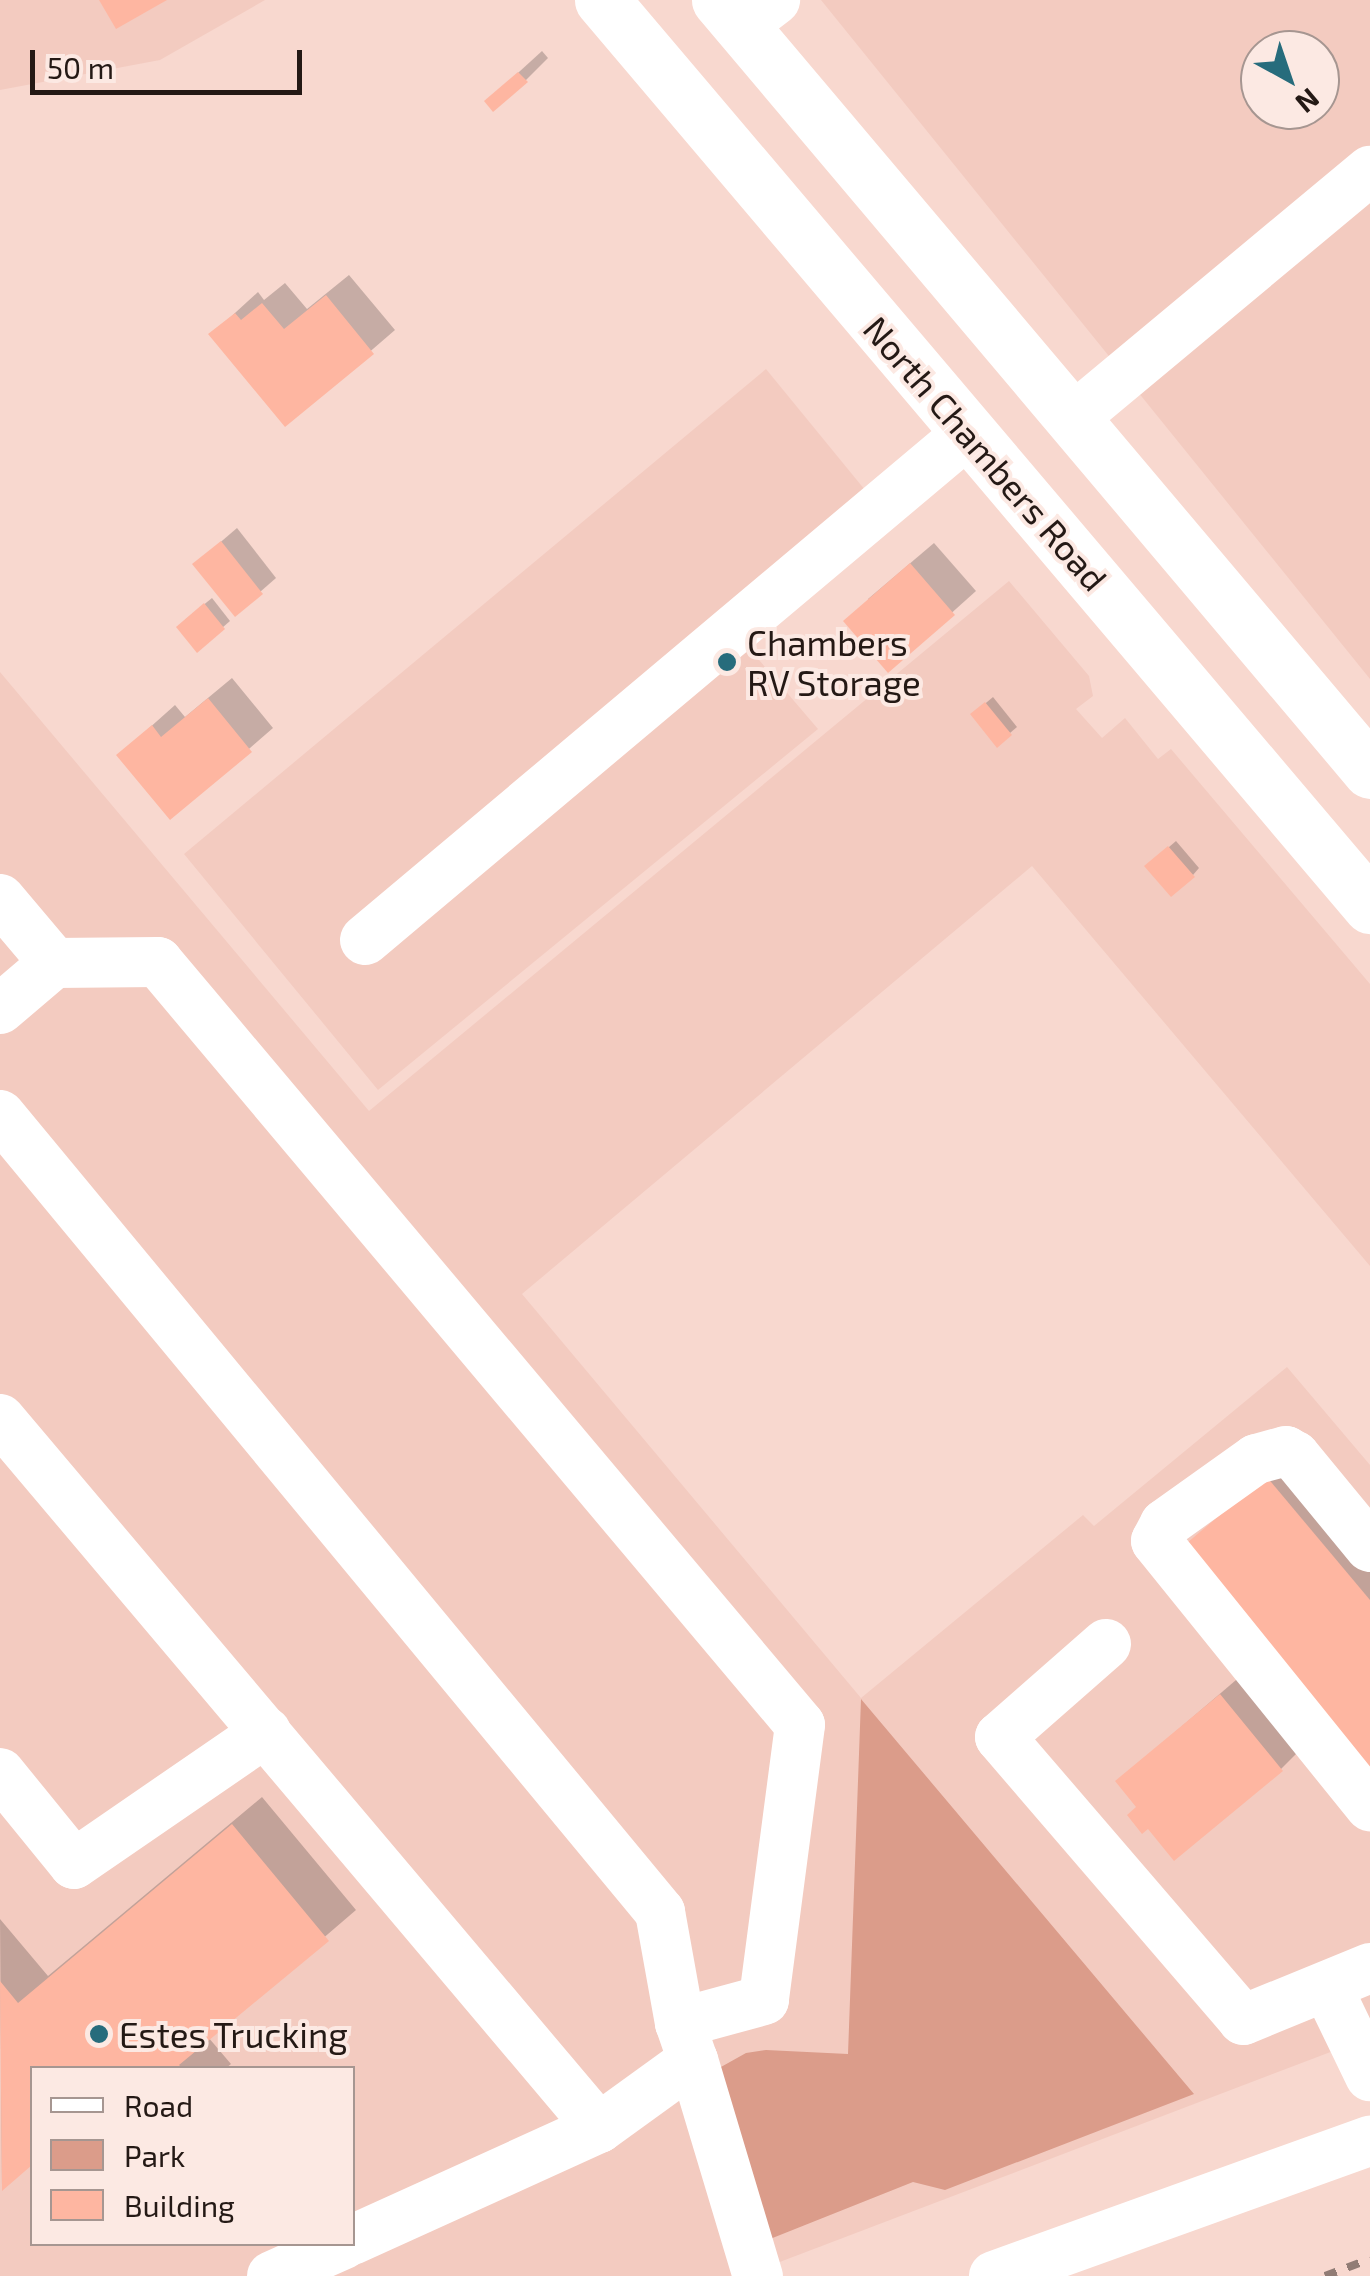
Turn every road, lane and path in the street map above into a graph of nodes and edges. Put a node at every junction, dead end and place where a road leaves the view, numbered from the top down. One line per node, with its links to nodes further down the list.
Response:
1 (602, 0): 5 (main road, North Chambers Road)
2 (745, 9): 4 (main road)
3 (1370, 172): 4 (street)
4 (1072, 418): 6 (main road)
5 (968, 433): 8 (main road, North Chambers Road); 9 (street)
6 (1370, 771)
7 (0, 899): 10 (street)
8 (1370, 906)
9 (365, 940)
10 (54, 963): 11 (street); 20 (street)
11 (0, 1009)
12 (0, 1115): 20 (street)
13 (0, 1419): 16 (street)
14 (1370, 1547): 18 (street)
15 (1106, 1644): 19 (street)
16 (266, 1732): 17 (street); 22 (street)
17 (0, 1773)
18 (1370, 1806)
19 (1349, 1978): 21 (street)
20 (686, 2042): 22 (street); 27 (street)
21 (1370, 2076)
22 (599, 2128): 24 (street)
23 (1370, 2141): 28 (street)
24 (355, 2239)
25 (340, 2246): 26 (street)
26 (272, 2276)
27 (758, 2276)
28 (994, 2276)

